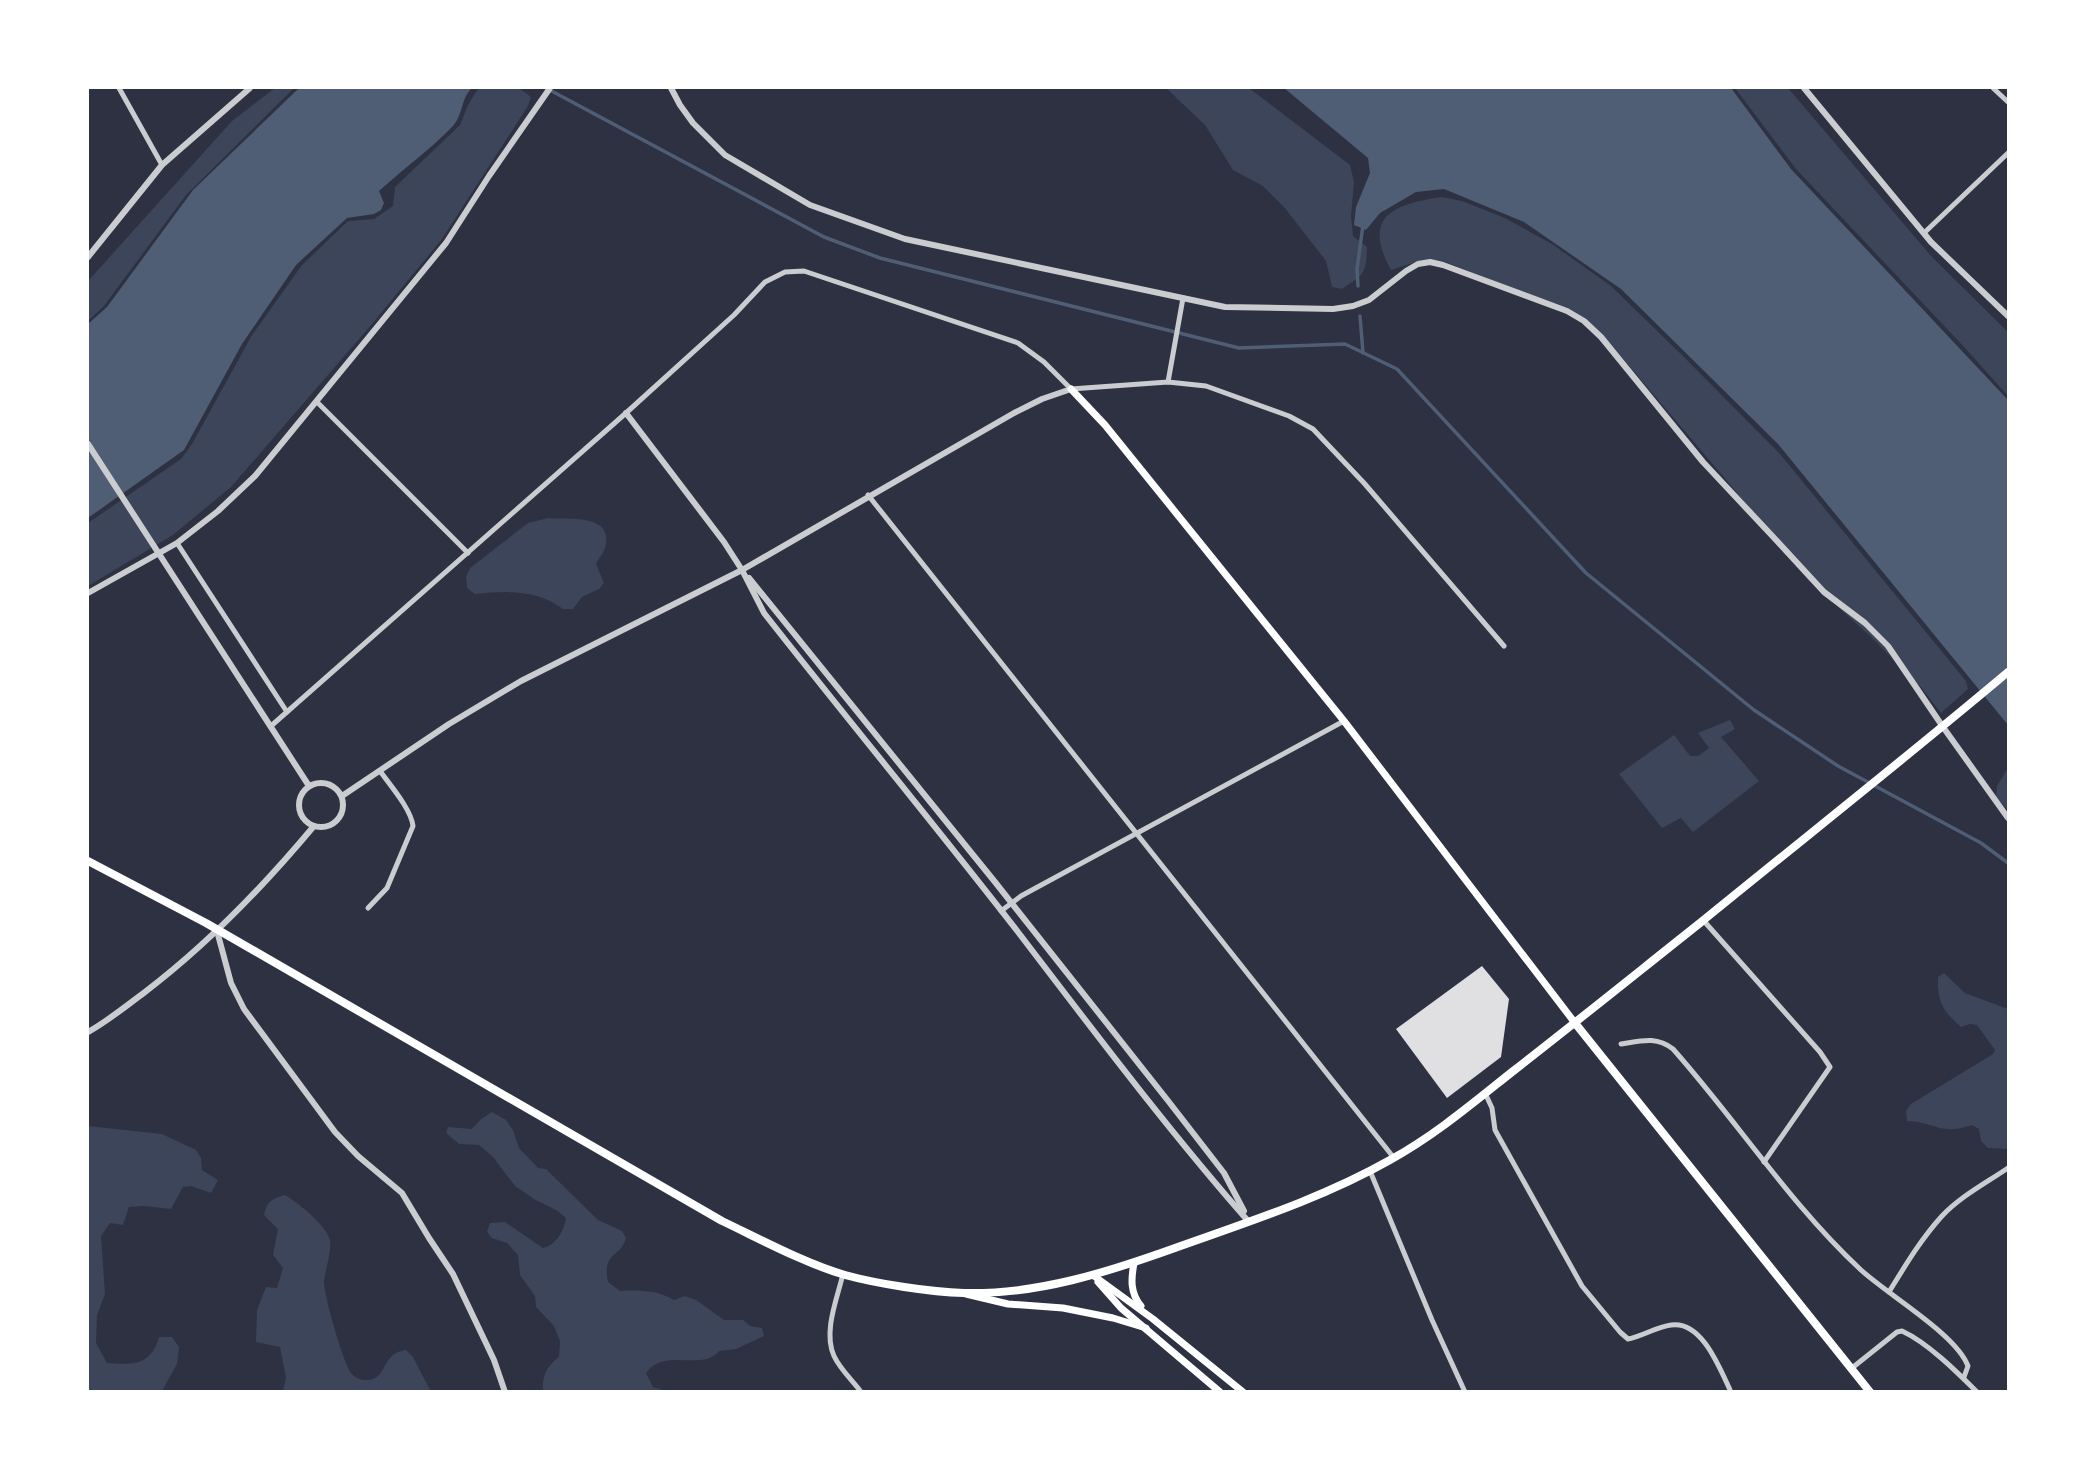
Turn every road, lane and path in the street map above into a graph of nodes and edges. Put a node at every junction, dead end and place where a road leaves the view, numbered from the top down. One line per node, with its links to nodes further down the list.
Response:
1 (120, 88): 9 (street)
2 (250, 88): 9 (street)
3 (550, 88): 16 (street)
4 (671, 88): 12 (street)
5 (1804, 88): 10 (street)
6 (1993, 88): 7 (street)
7 (2008, 102)
8 (2008, 153): 10 (street)
9 (162, 165): 11 (street)
10 (1924, 233): 13 (street)
11 (88, 257)
12 (1184, 298): 14 (street); 29 (street)
13 (2008, 316)
14 (1168, 382): 15 (street); 24 (street)
15 (1071, 389): 17 (street); 19 (street); 27 (main road)
16 (317, 402): 20 (street); 21 (street)
17 (626, 413): 21 (street); 22 (street)
18 (88, 444): 28 (street)
19 (868, 495): 22 (street); 35 (street)
20 (177, 543): 23 (street); 26 (street)
21 (468, 552): 26 (street)
22 (742, 570): 30 (street); 37 (street); 39 (street)
23 (88, 593)
24 (1504, 646)
25 (2008, 672): 29 (main road)
26 (287, 712): 28 (street)
27 (1344, 721): 35 (street); 42 (main road)
28 (271, 726): 31 (street)
29 (1943, 727): 33 (street); 40 (main road)
30 (380, 771): 32 (street); 38 (street)
31 (309, 786): 32 (street); 34 (street)
32 (342, 796): 34 (street)
33 (2008, 818)
34 (314, 826): 41 (street)
35 (1138, 832): 37 (street); 46 (street)
36 (88, 861): 41 (main road)
37 (1011, 902): 39 (street); 50 (street)
38 (368, 908)
39 (1001, 911): 50 (street)
40 (1703, 920): 42 (main road); 47 (street)
41 (217, 930): 43 (street); 52 (main road); 60 (street)
42 (1575, 1023): 45 (main road); 58 (main road)
43 (88, 1032)
44 (1621, 1044): 47 (street)
45 (1485, 1093): 46 (main road); 65 (street)
46 (1395, 1158): 49 (main road)
47 (1764, 1162): 54 (street)
48 (2008, 1168): 54 (street)
49 (1370, 1171): 50 (main road); 64 (street)
50 (1249, 1222): 51 (main road)
51 (1134, 1263): 53 (main road); 56 (main road)
52 (843, 1274): 55 (main road); 61 (street)
53 (1094, 1276): 55 (main road); 56 (main road); 57 (main road)
54 (1889, 1292): 59 (street)
55 (962, 1293): 57 (main road)
56 (1153, 1319): 63 (main road)
57 (1146, 1328): 62 (main road)
58 (1852, 1368): 59 (street); 66 (main road)
59 (1964, 1377): 67 (street)
60 (505, 1391)
61 (861, 1391)
62 (1220, 1391)
63 (1242, 1391)
64 (1465, 1391)
65 (1731, 1391)
66 (1870, 1391)
67 (1977, 1391)

